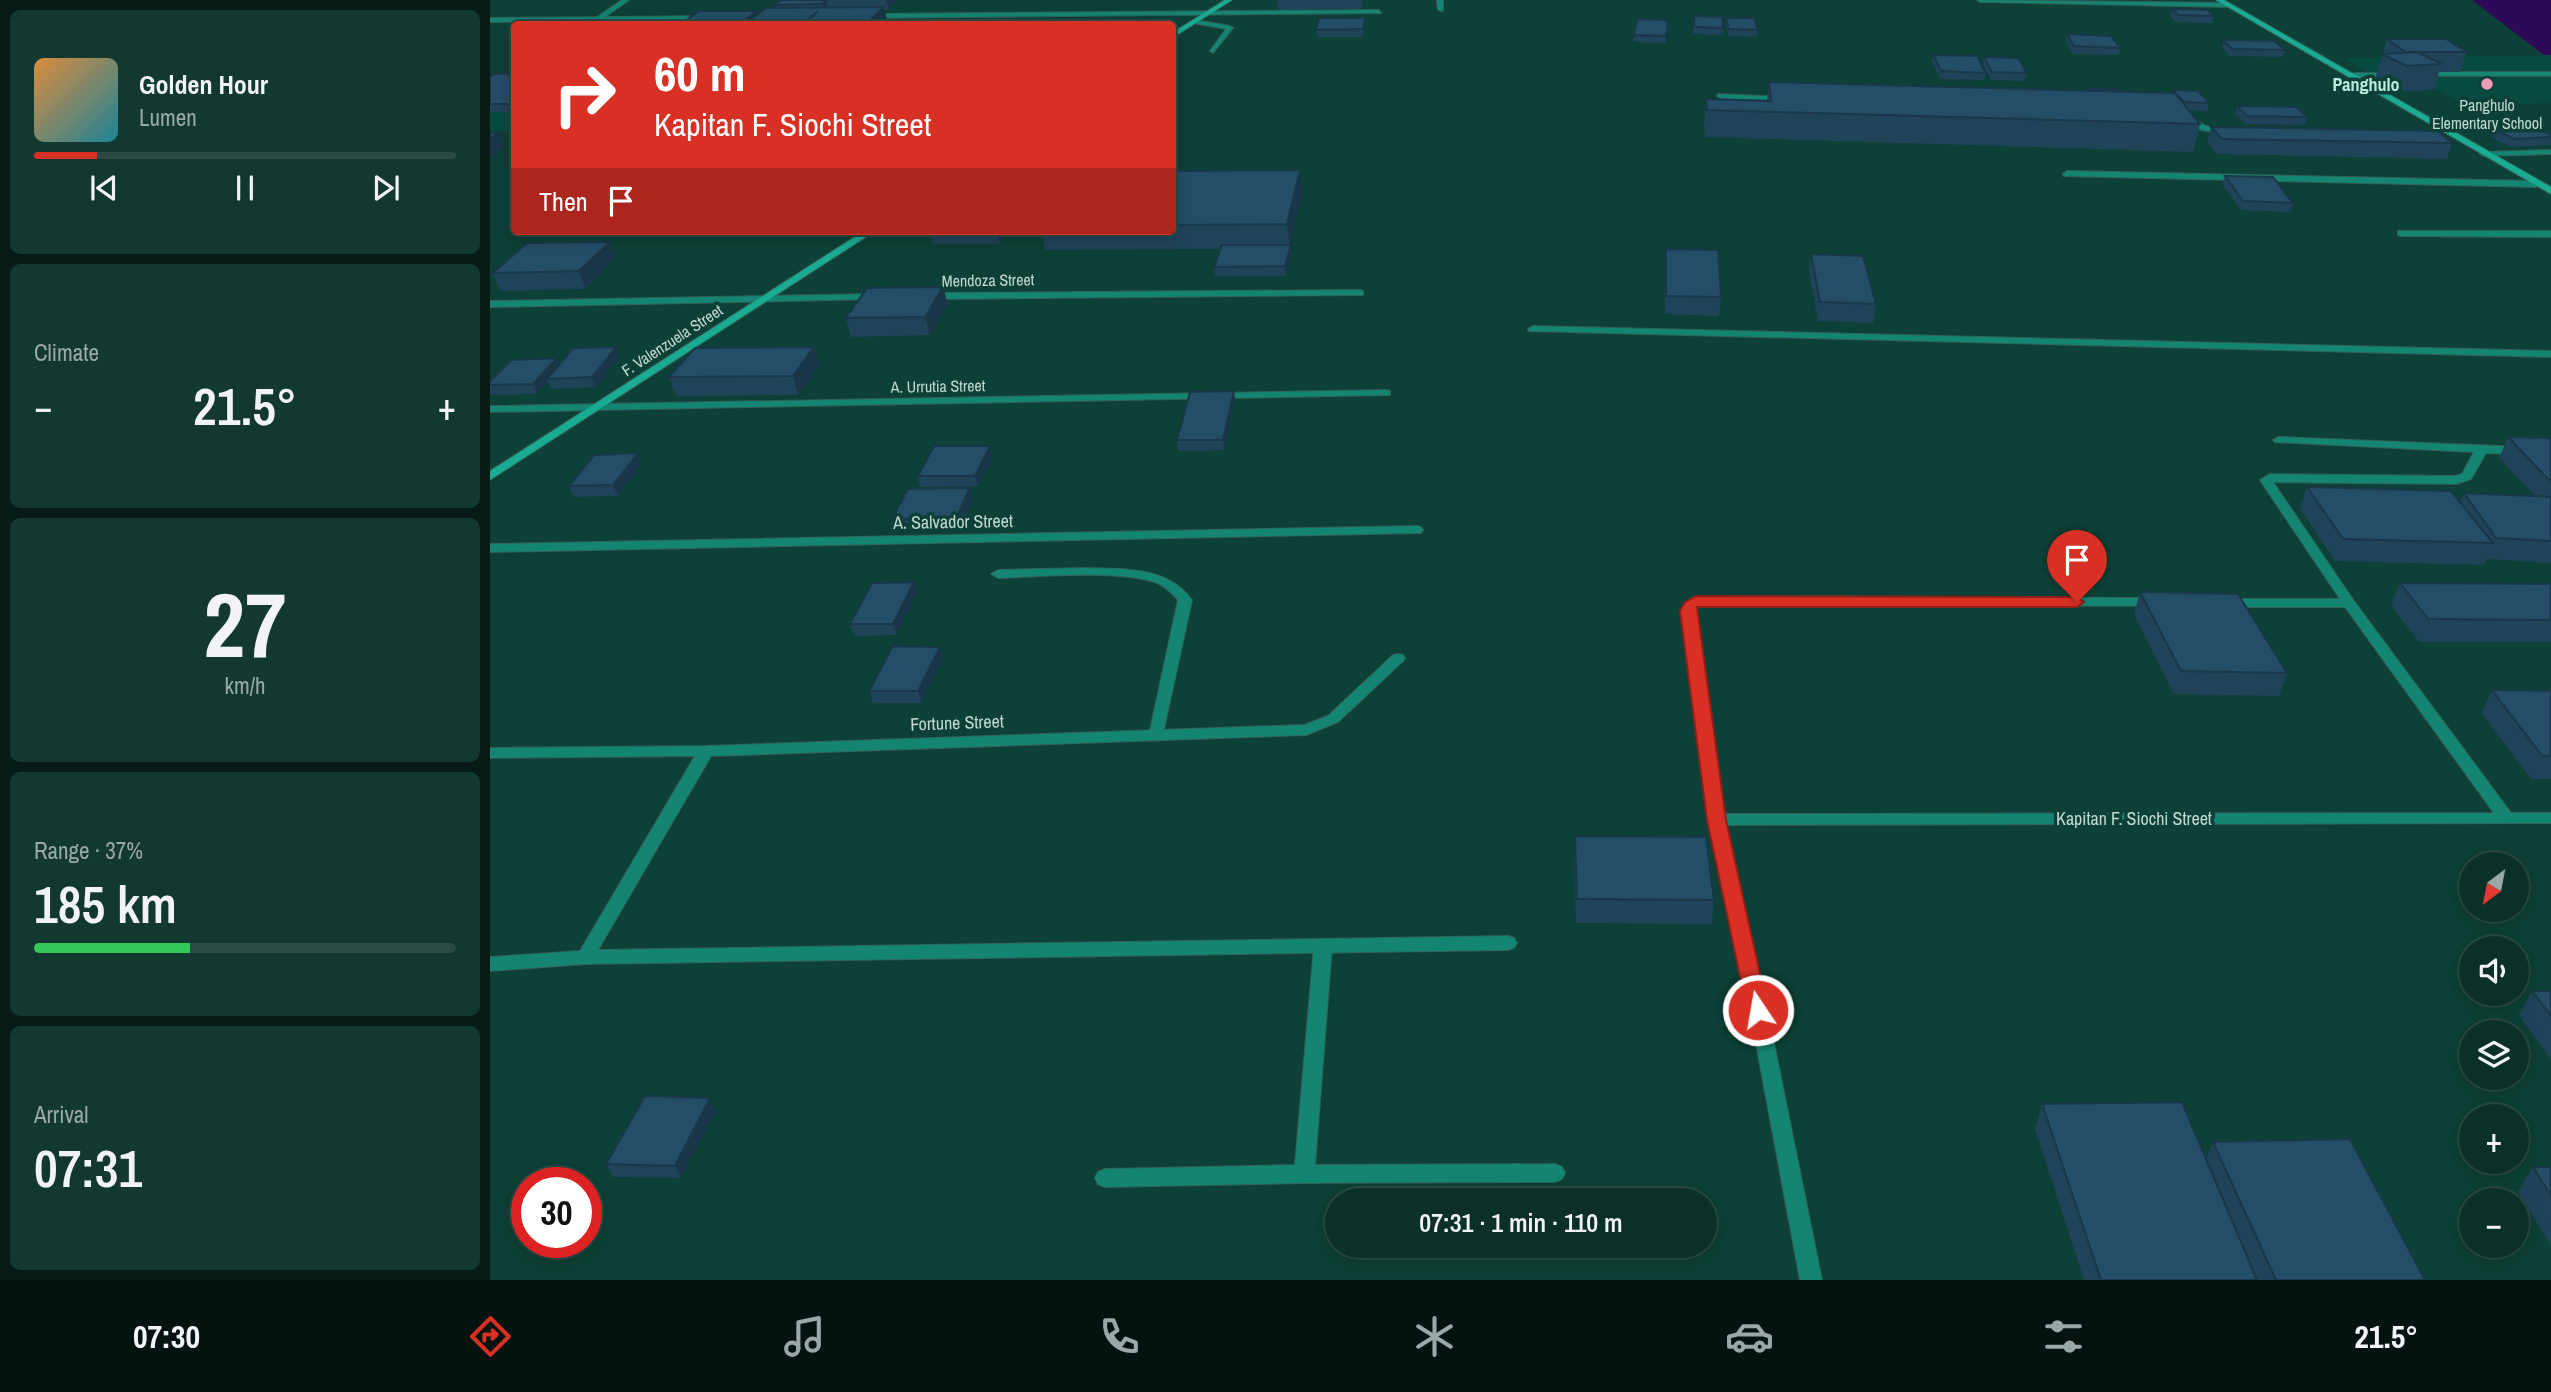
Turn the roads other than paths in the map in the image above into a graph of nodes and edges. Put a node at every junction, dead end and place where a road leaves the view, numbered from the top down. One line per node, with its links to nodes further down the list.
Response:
1 (626, 0): 12 (street)
2 (1229, 0): 9 (main road)
3 (1440, 0): 7 (street)
4 (1980, 0): 6 (street)
5 (2219, 0): 6 (main road)
6 (2228, 5): 18 (main road)
7 (1441, 10)
8 (1378, 12): 9 (street)
9 (1209, 13): 10 (street); 14 (main road)
10 (862, 16)
11 (709, 18): 12 (street)
12 (598, 19): 13 (street)
13 (490, 20)
14 (1195, 22): 15 (main road); 16 (street)
15 (1176, 34)
16 (1213, 51)
17 (2551, 74): 20 (street)
18 (2348, 75): 19 (street); 24 (main road)
19 (2400, 75)
20 (2414, 75)
21 (1721, 96): 22 (street)
22 (1790, 99)
23 (2174, 116): 25 (street)
24 (2446, 131): 26 (street); 28 (main road)
25 (2234, 132)
26 (2432, 132)
27 (2551, 152): 28 (street)
28 (2484, 154): 30 (main road)
29 (2067, 174): 30 (street)
30 (2536, 184): 31 (main road)
31 (2551, 191)
32 (2401, 233): 33 (street)
33 (2551, 234)
34 (864, 235): 38 (main road, F. Valenzuela Street)
35 (1360, 293): 37 (street, Mendoza Street)
36 (891, 297): 38 (street)
37 (918, 297)
38 (767, 298): 39 (street); 43 (main road, F. Valenzuela Street)
39 (490, 304)
40 (1533, 329): 41 (street)
41 (2551, 354)
42 (1386, 393): 43 (street, A. Urrutia Street)
43 (595, 408): 44 (street, A. Urrutia Street); 48 (main road, F. Valenzuela Street)
44 (490, 410)
45 (2279, 440): 46 (street)
46 (2482, 449): 47 (street); 54 (street)
47 (2551, 453)
48 (490, 476)
49 (1417, 530): 50 (street, A. Salvador Street)
50 (490, 548)
51 (998, 574): 56 (street)
52 (2168, 602): 61 (street)
53 (2210, 603): 54 (street)
54 (2348, 603): 59 (street)
55 (1398, 658): 56 (street, Fortune Street)
56 (1157, 735): 57 (street, Fortune Street)
57 (706, 751): 58 (street, Fortune Street); 64 (street)
58 (490, 753)
59 (2505, 818): 60 (street, Kapitan F. Siochi Street); 61 (street, Kapitan F. Siochi Street)
60 (2551, 818)
61 (1716, 820): 69 (street)
62 (1508, 943): 63 (street)
63 (1323, 946): 64 (street); 67 (street)
64 (585, 957): 65 (street)
65 (490, 964)
66 (1555, 1173): 67 (street)
67 (1304, 1174): 68 (street)
68 (1105, 1178)
69 (1811, 1280)

